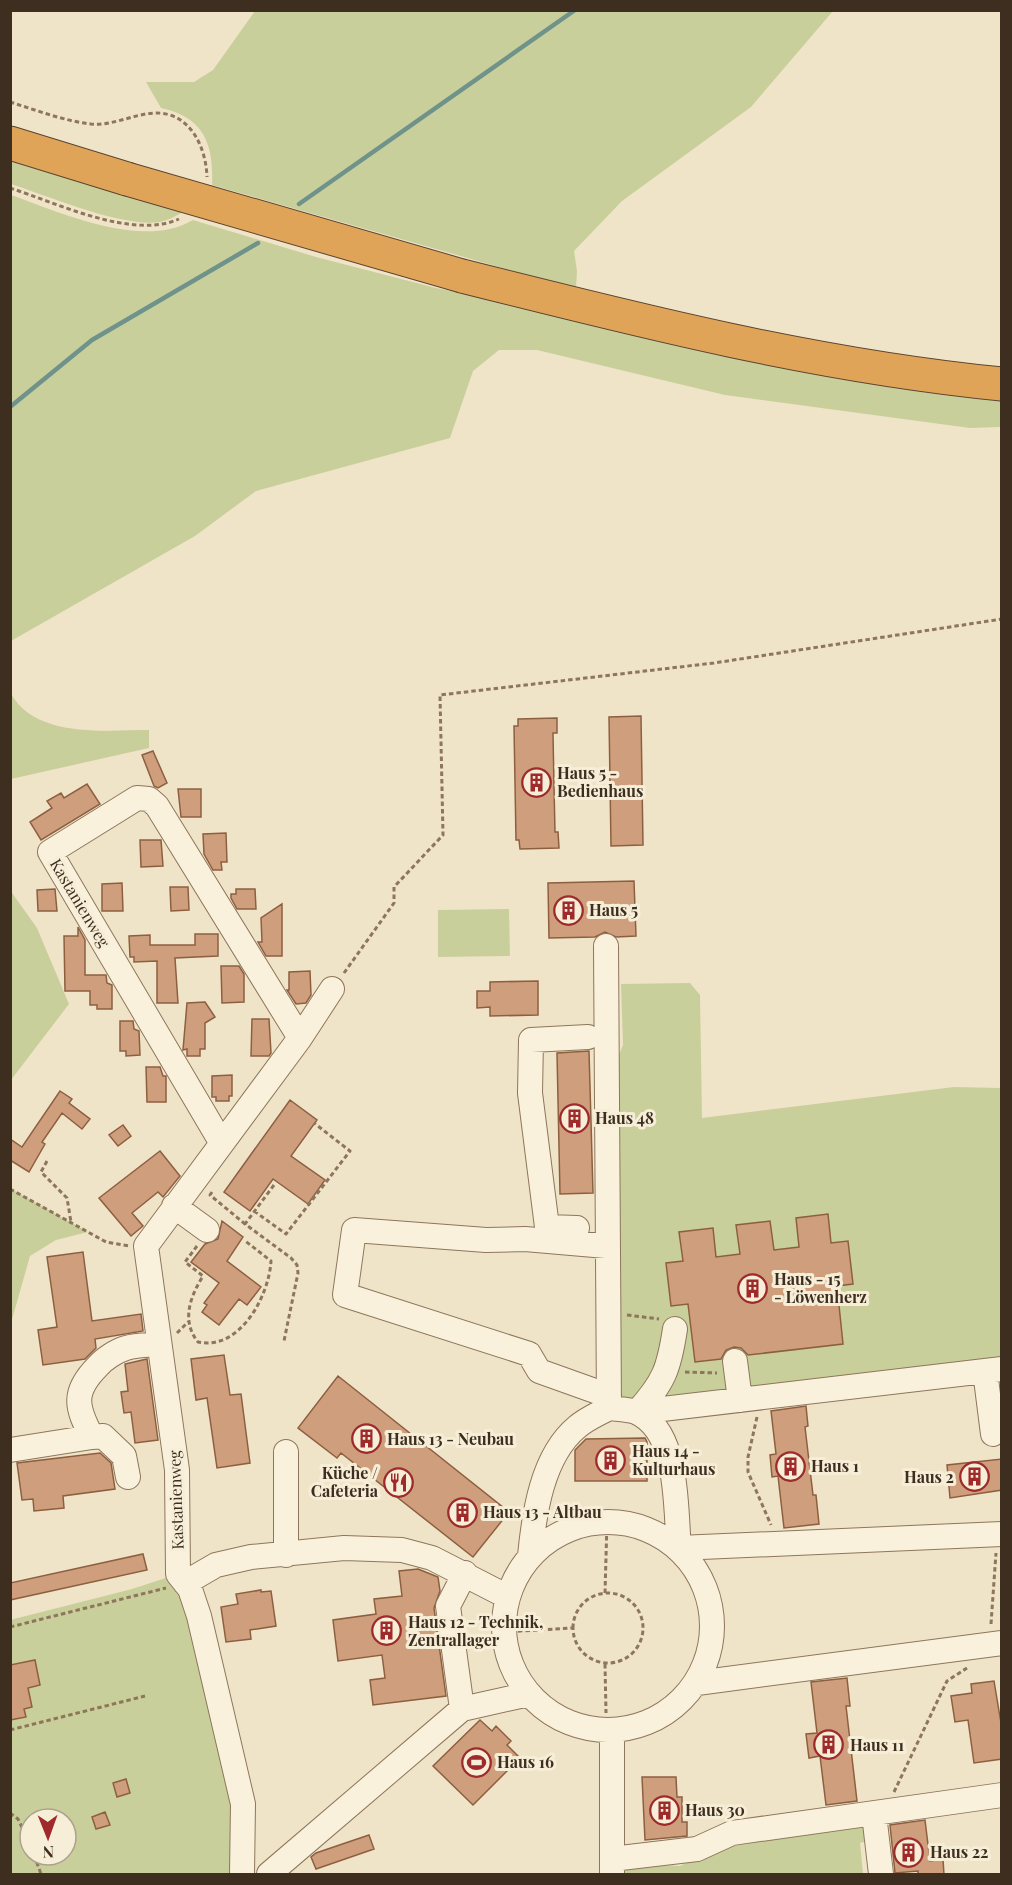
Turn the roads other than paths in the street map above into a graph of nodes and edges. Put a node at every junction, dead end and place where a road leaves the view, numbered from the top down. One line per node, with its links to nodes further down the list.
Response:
1 (10, 143): 2 (highway, bridge)
2 (1002, 384)
3 (606, 946): 10 (street)
4 (333, 988): 6 (street)
5 (588, 1037): 10 (street)
6 (300, 1038): 7 (street); 7 (street, Kastanienweg)
7 (222, 1142): 8 (street)
8 (174, 1206): 9 (street); 12 (street, Kastanienweg)
9 (207, 1230)
10 (606, 1238): 16 (street); 16 (street)
11 (675, 1329): 17 (street)
12 (159, 1344): 19 (street); 28 (street, Kastanienweg)
13 (736, 1366): 15 (street)
14 (994, 1370): 15 (street); 18 (street)
15 (750, 1399): 17 (street)
16 (609, 1402): 17 (street); 26 (street)
17 (637, 1412): 24 (street)
18 (993, 1434)
19 (92, 1437): 20 (street); 22 (street)
20 (10, 1450)
21 (286, 1452): 25 (street)
22 (128, 1477)
23 (1000, 1534): 24 (street)
24 (679, 1548): 26 (street); 31 (street)
25 (286, 1555): 27 (street); 28 (street)
26 (530, 1556): 29 (street)
27 (465, 1573): 29 (street); 33 (street)
28 (185, 1583): 38 (street, Kastanienweg)
29 (508, 1597): 32 (street)
30 (996, 1644): 31 (street)
31 (697, 1683): 34 (street)
32 (529, 1694): 33 (street); 34 (street)
33 (462, 1709): 39 (street)
34 (609, 1731): 37 (street)
35 (1002, 1796): 36 (street)
36 (879, 1813): 37 (street); 40 (street)
37 (612, 1867)
38 (242, 1875)
39 (268, 1875)
40 (881, 1875)

